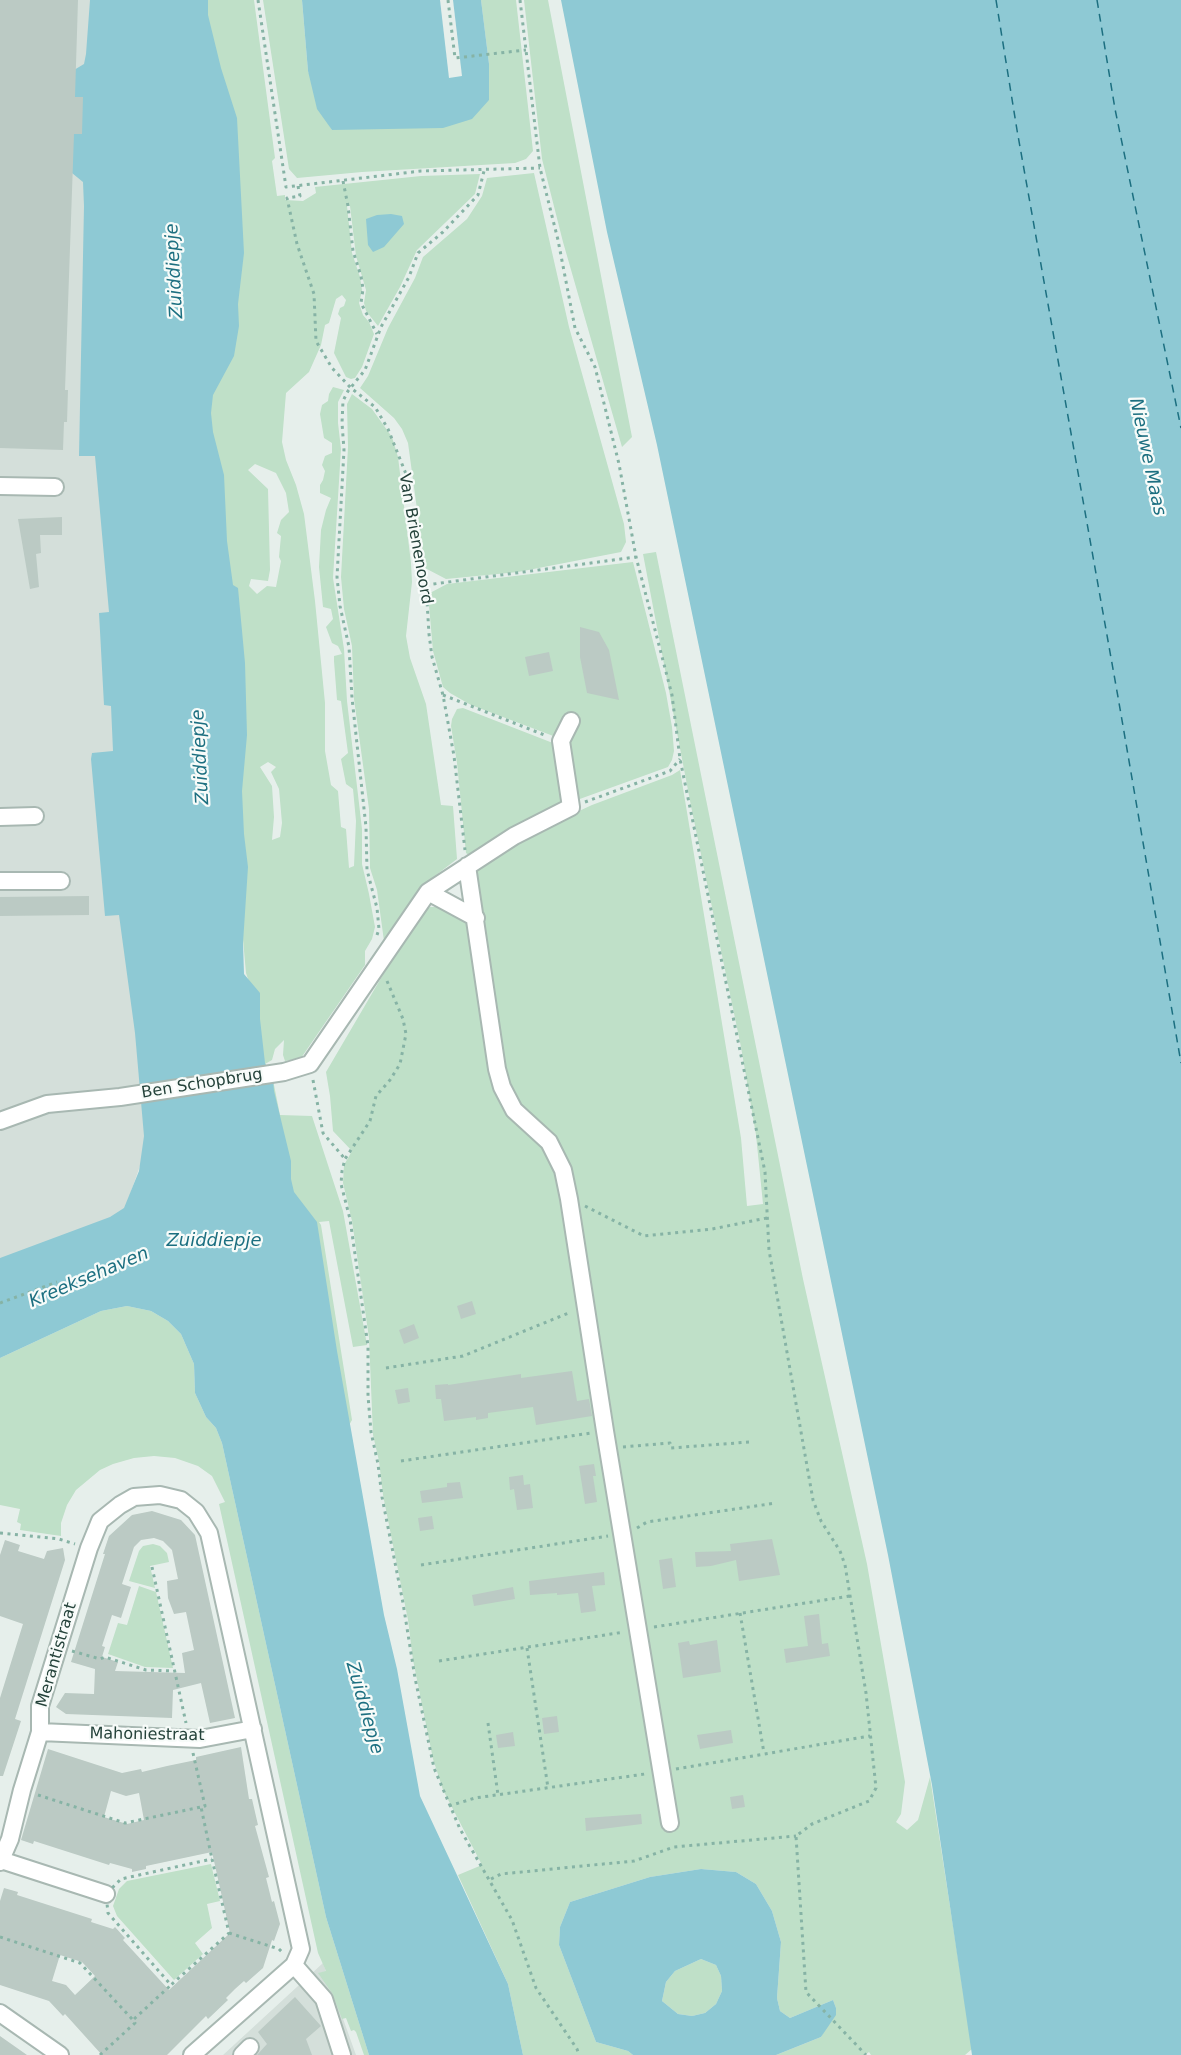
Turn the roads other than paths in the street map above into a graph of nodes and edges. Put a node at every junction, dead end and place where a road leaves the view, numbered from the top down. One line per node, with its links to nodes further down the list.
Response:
1 (0, 486): 2 (street)
2 (55, 487)
3 (571, 721): 6 (street)
4 (35, 816): 5 (street)
5 (0, 817)
6 (467, 866): 9 (street); 10 (street)
7 (0, 881): 8 (street)
8 (61, 881)
9 (428, 892): 10 (street); 11 (street, Ben Schopbrug)
10 (476, 918): 14 (street)
11 (0, 1121)
12 (253, 1729): 13 (street, Mahoniestraat); 13 (street, Merantistraat); 17 (street)
13 (40, 1732): 15 (street, Merantistraat)
14 (670, 1823)
15 (0, 1861): 16 (street)
16 (106, 1894)
17 (294, 1965): 20 (street); 21 (street)
18 (0, 2013): 19 (street)
19 (60, 2055)
20 (192, 2055)
21 (342, 2055)

